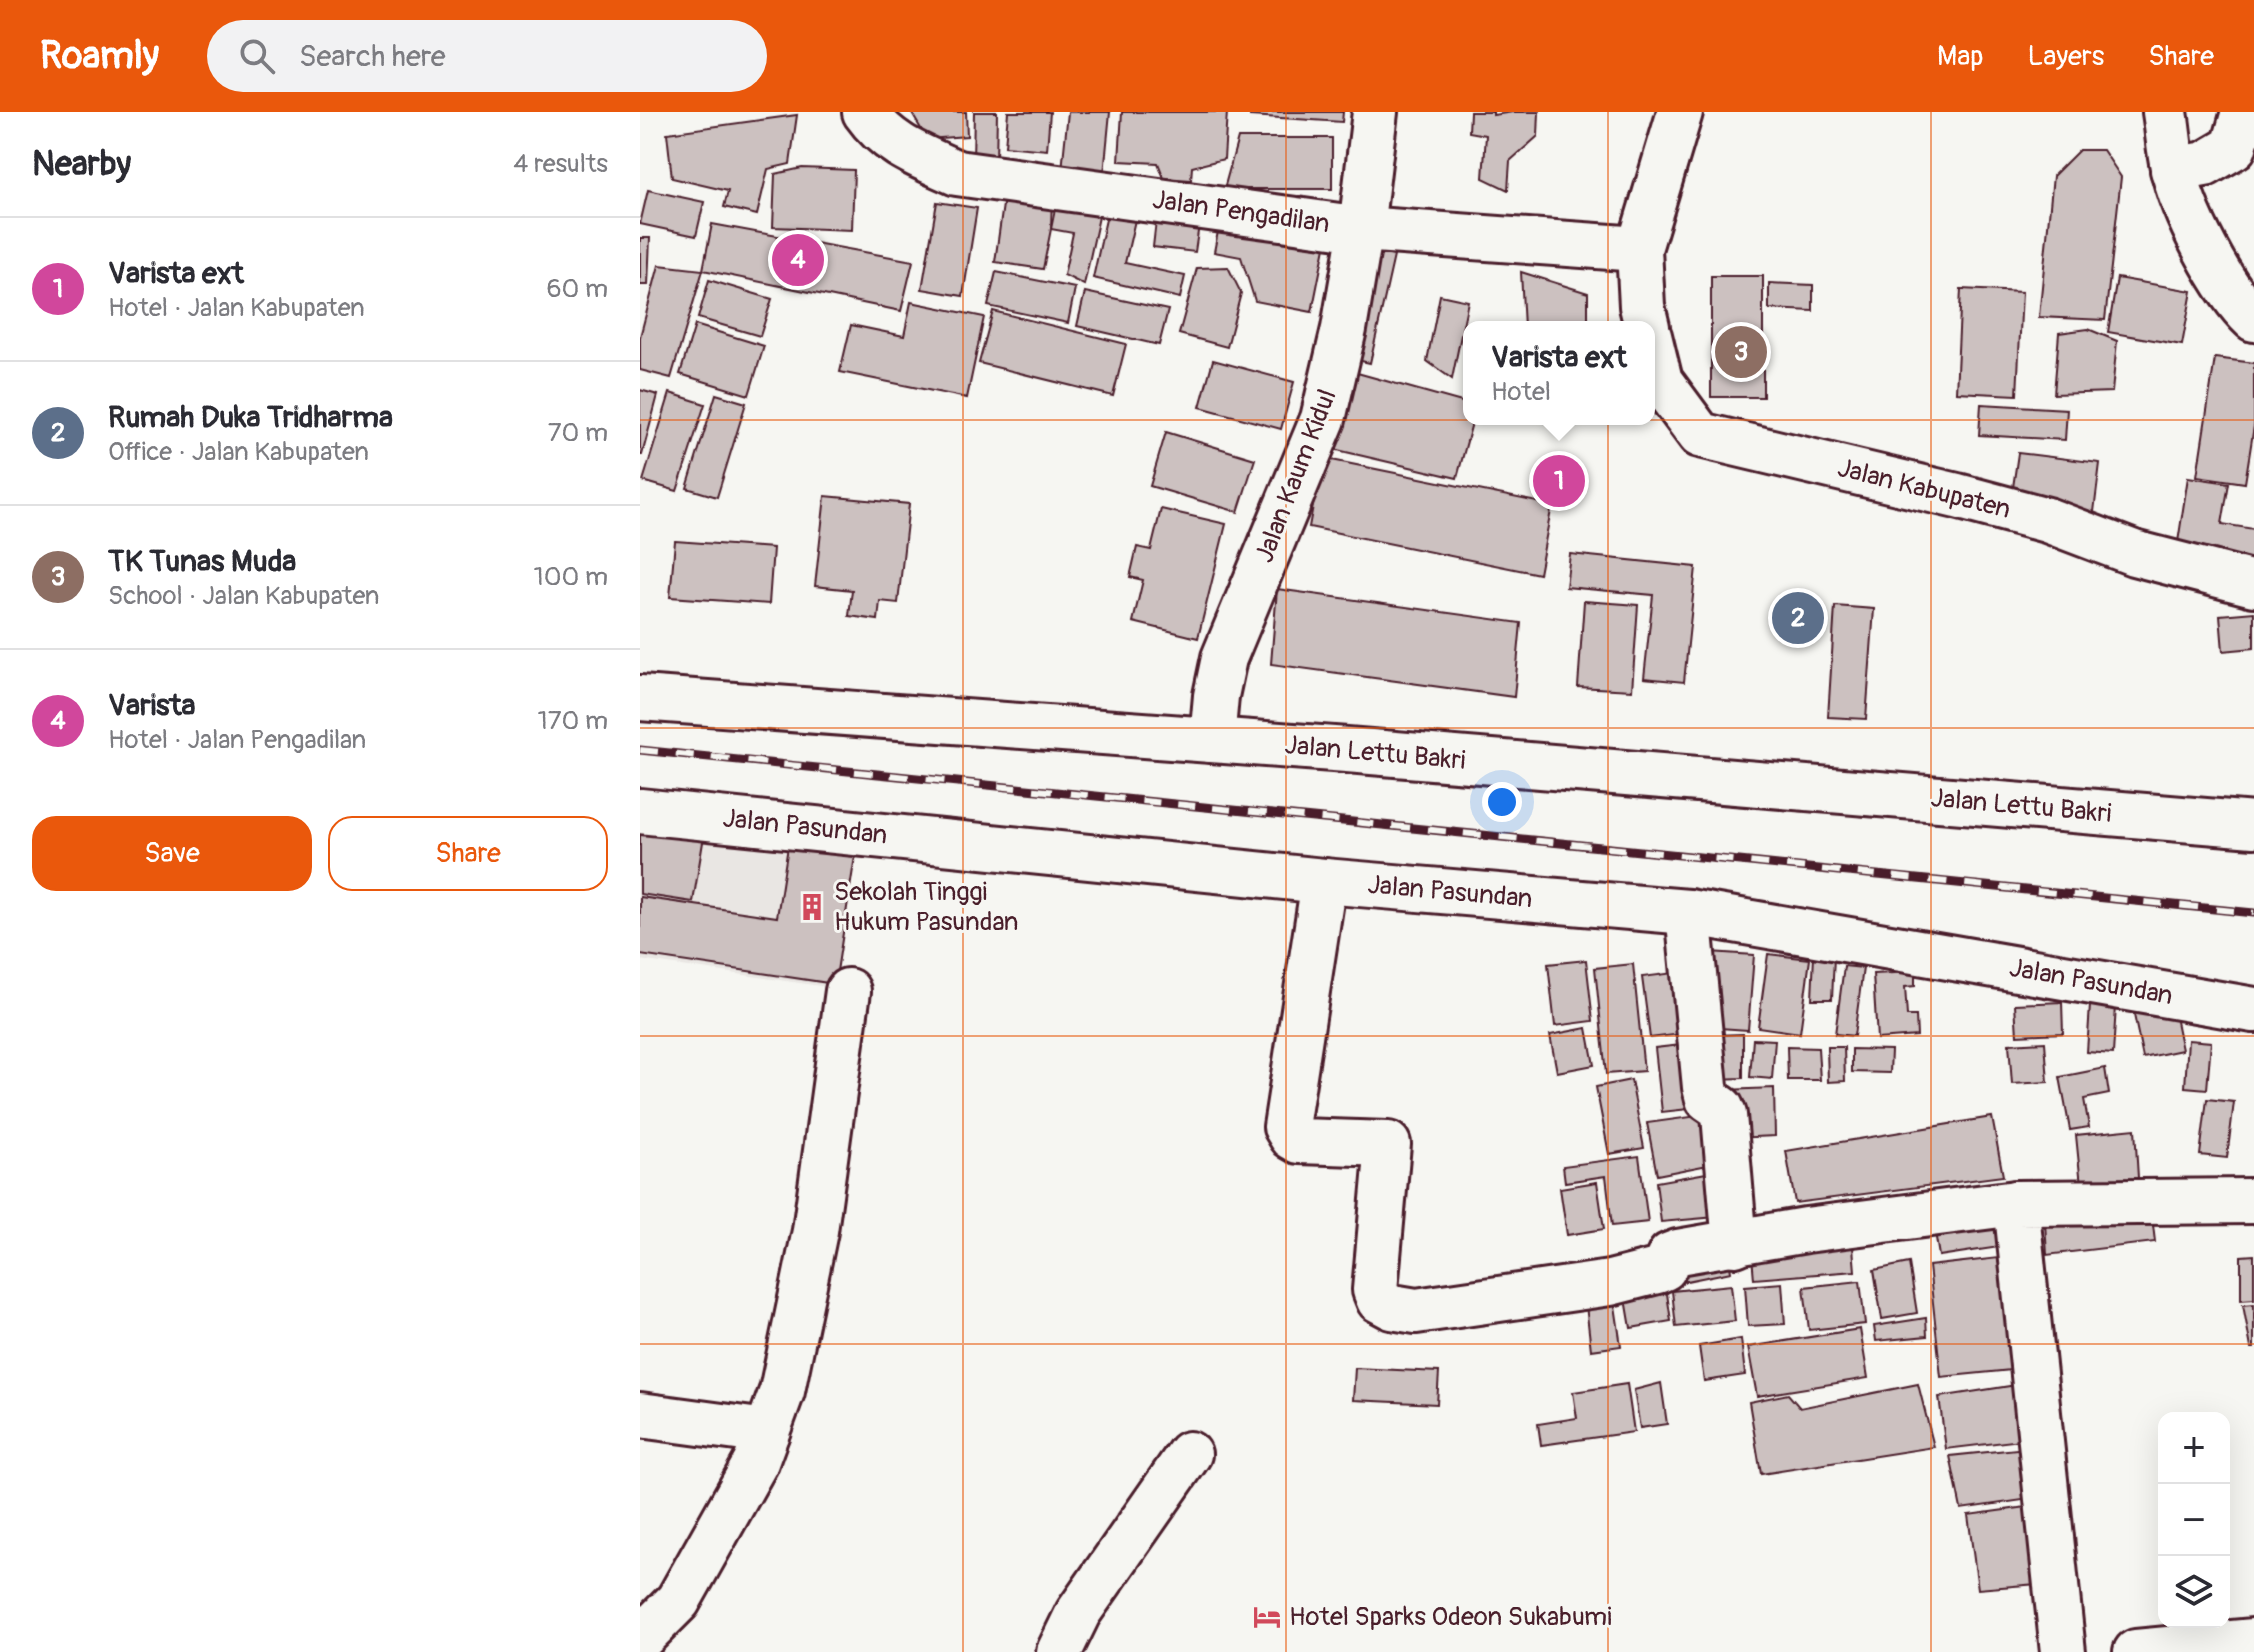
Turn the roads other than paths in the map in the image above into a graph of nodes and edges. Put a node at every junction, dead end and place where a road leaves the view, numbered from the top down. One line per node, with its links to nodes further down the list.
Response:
1 (865, 112): 7 (street, Jalan Pengadilan)
2 (1375, 112): 7 (street, Jalan Kaum Kidul)
3 (1680, 112): 8 (street)
4 (2165, 112): 6 (street)
5 (2244, 112): 6 (street)
6 (2173, 170): 9 (street)
7 (1361, 229): 8 (street, Jalan Pengadilan); 14 (street, Jalan Kaum Kidul)
8 (1639, 249): 10 (street)
9 (2254, 319)
10 (1646, 321)
11 (1655, 361): 12 (street, Jalan Kabupaten)
12 (2254, 584)
13 (640, 698): 14 (street, Jalan Lettu Bakri)
14 (1212, 740): 16 (street, Jalan Lettu Bakri)
15 (640, 811): 17 (street, Jalan Pasundan)
16 (2254, 825)
17 (1324, 881): 18 (street, Jalan Pasundan); 23 (street)
18 (1688, 912): 20 (street, Jalan Pasundan); 23 (street)
19 (848, 991): 25 (street)
20 (2254, 1010)
21 (2254, 1201): 22 (street)
22 (2016, 1203): 23 (street); 30 (street)
23 (1735, 1244)
24 (640, 1415): 25 (street)
25 (767, 1432): 27 (street)
26 (1189, 1454): 29 (street)
27 (640, 1639)
28 (2254, 1641): 31 (street)
29 (1059, 1652)
30 (2063, 1652)
31 (2136, 1652)

